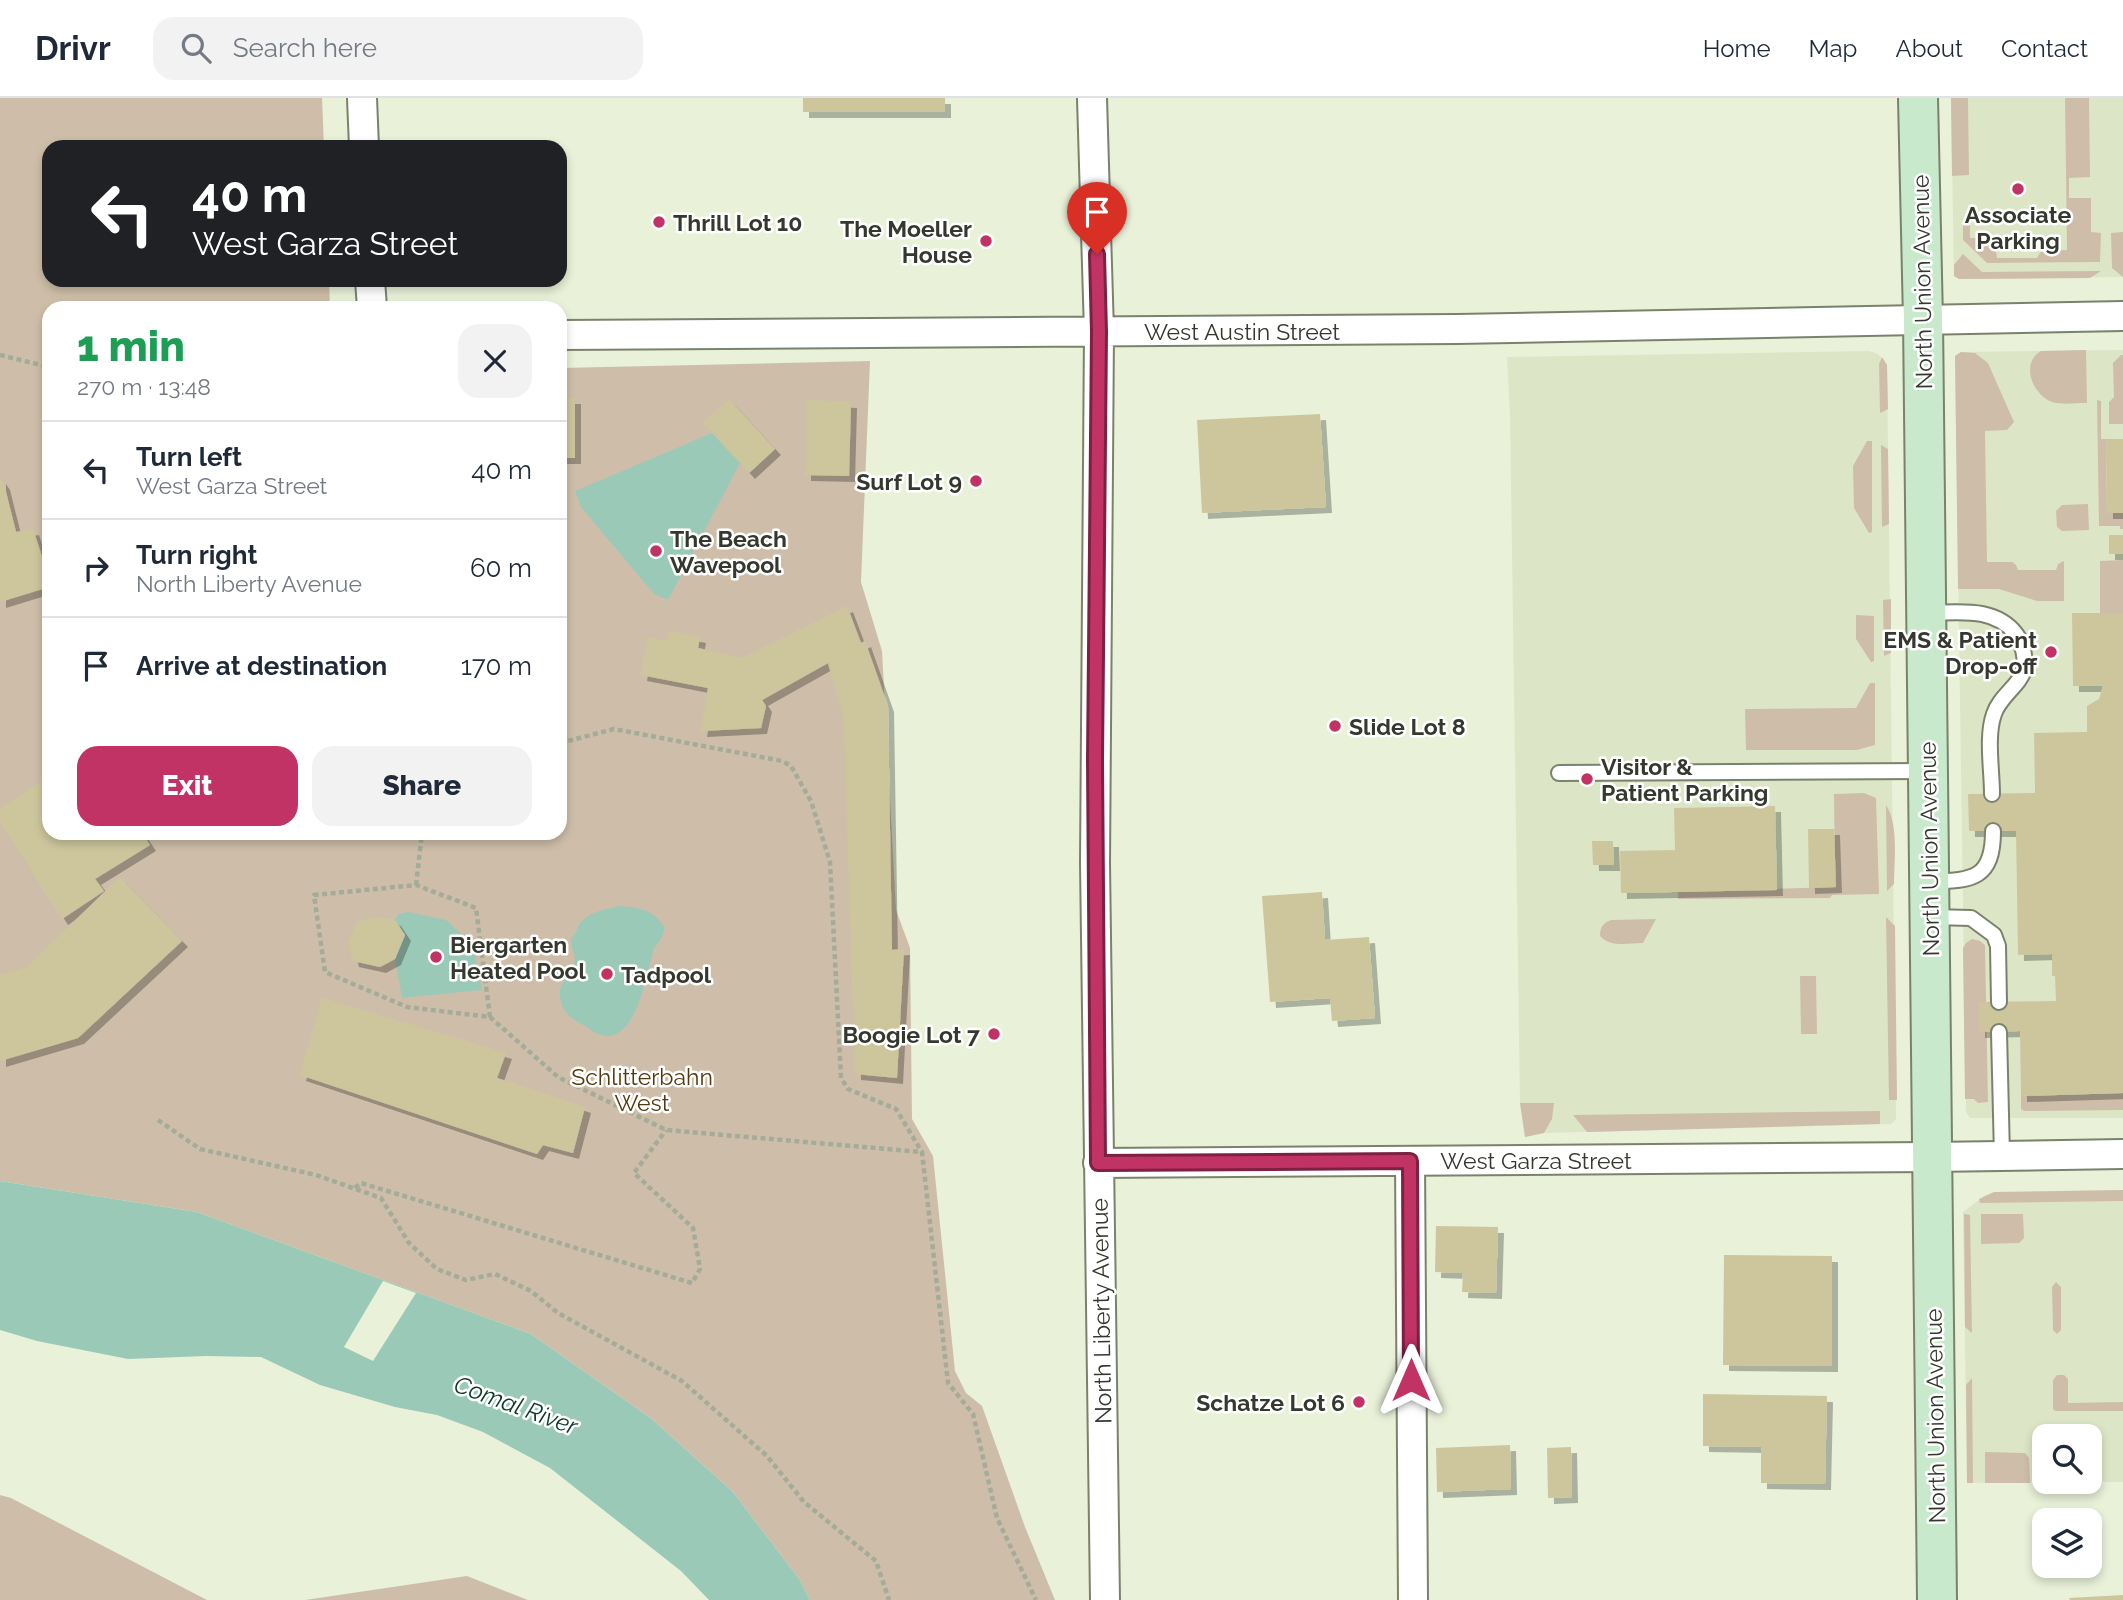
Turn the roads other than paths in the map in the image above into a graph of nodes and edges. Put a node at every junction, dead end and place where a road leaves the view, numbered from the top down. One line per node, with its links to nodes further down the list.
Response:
1 (362, 98): 4 (street)
2 (1092, 98): 7 (street, North Liberty Avenue)
3 (1918, 98): 6 (street, North Union Avenue)
4 (365, 140)
5 (2123, 316): 6 (street, West Austin Street)
6 (1923, 319): 7 (street, West Austin Street); 9 (street, North Union Avenue)
7 (1099, 332): 8 (street, West Austin Street); 21 (street, North Liberty Avenue)
8 (567, 335)
9 (1926, 613): 10 (street, North Union Avenue); 12 (lane)
10 (1928, 771): 11 (lane); 14 (street, North Union Avenue)
11 (1559, 774)
12 (1992, 794)
13 (1993, 831): 14 (lane)
14 (1929, 899): 15 (lane); 19 (street, North Union Avenue)
15 (1999, 1002)
16 (1999, 1032): 18 (lane)
17 (2123, 1154): 18 (street, West Garza Street)
18 (2002, 1156): 19 (street, West Garza Street)
19 (1932, 1157): 20 (street, West Garza Street); 24 (street, North Union Avenue)
20 (1410, 1161): 21 (street, West Garza Street); 23 (street)
21 (1098, 1163): 22 (street, North Liberty Avenue)
22 (1105, 1600)
23 (1413, 1600)
24 (1937, 1600)

